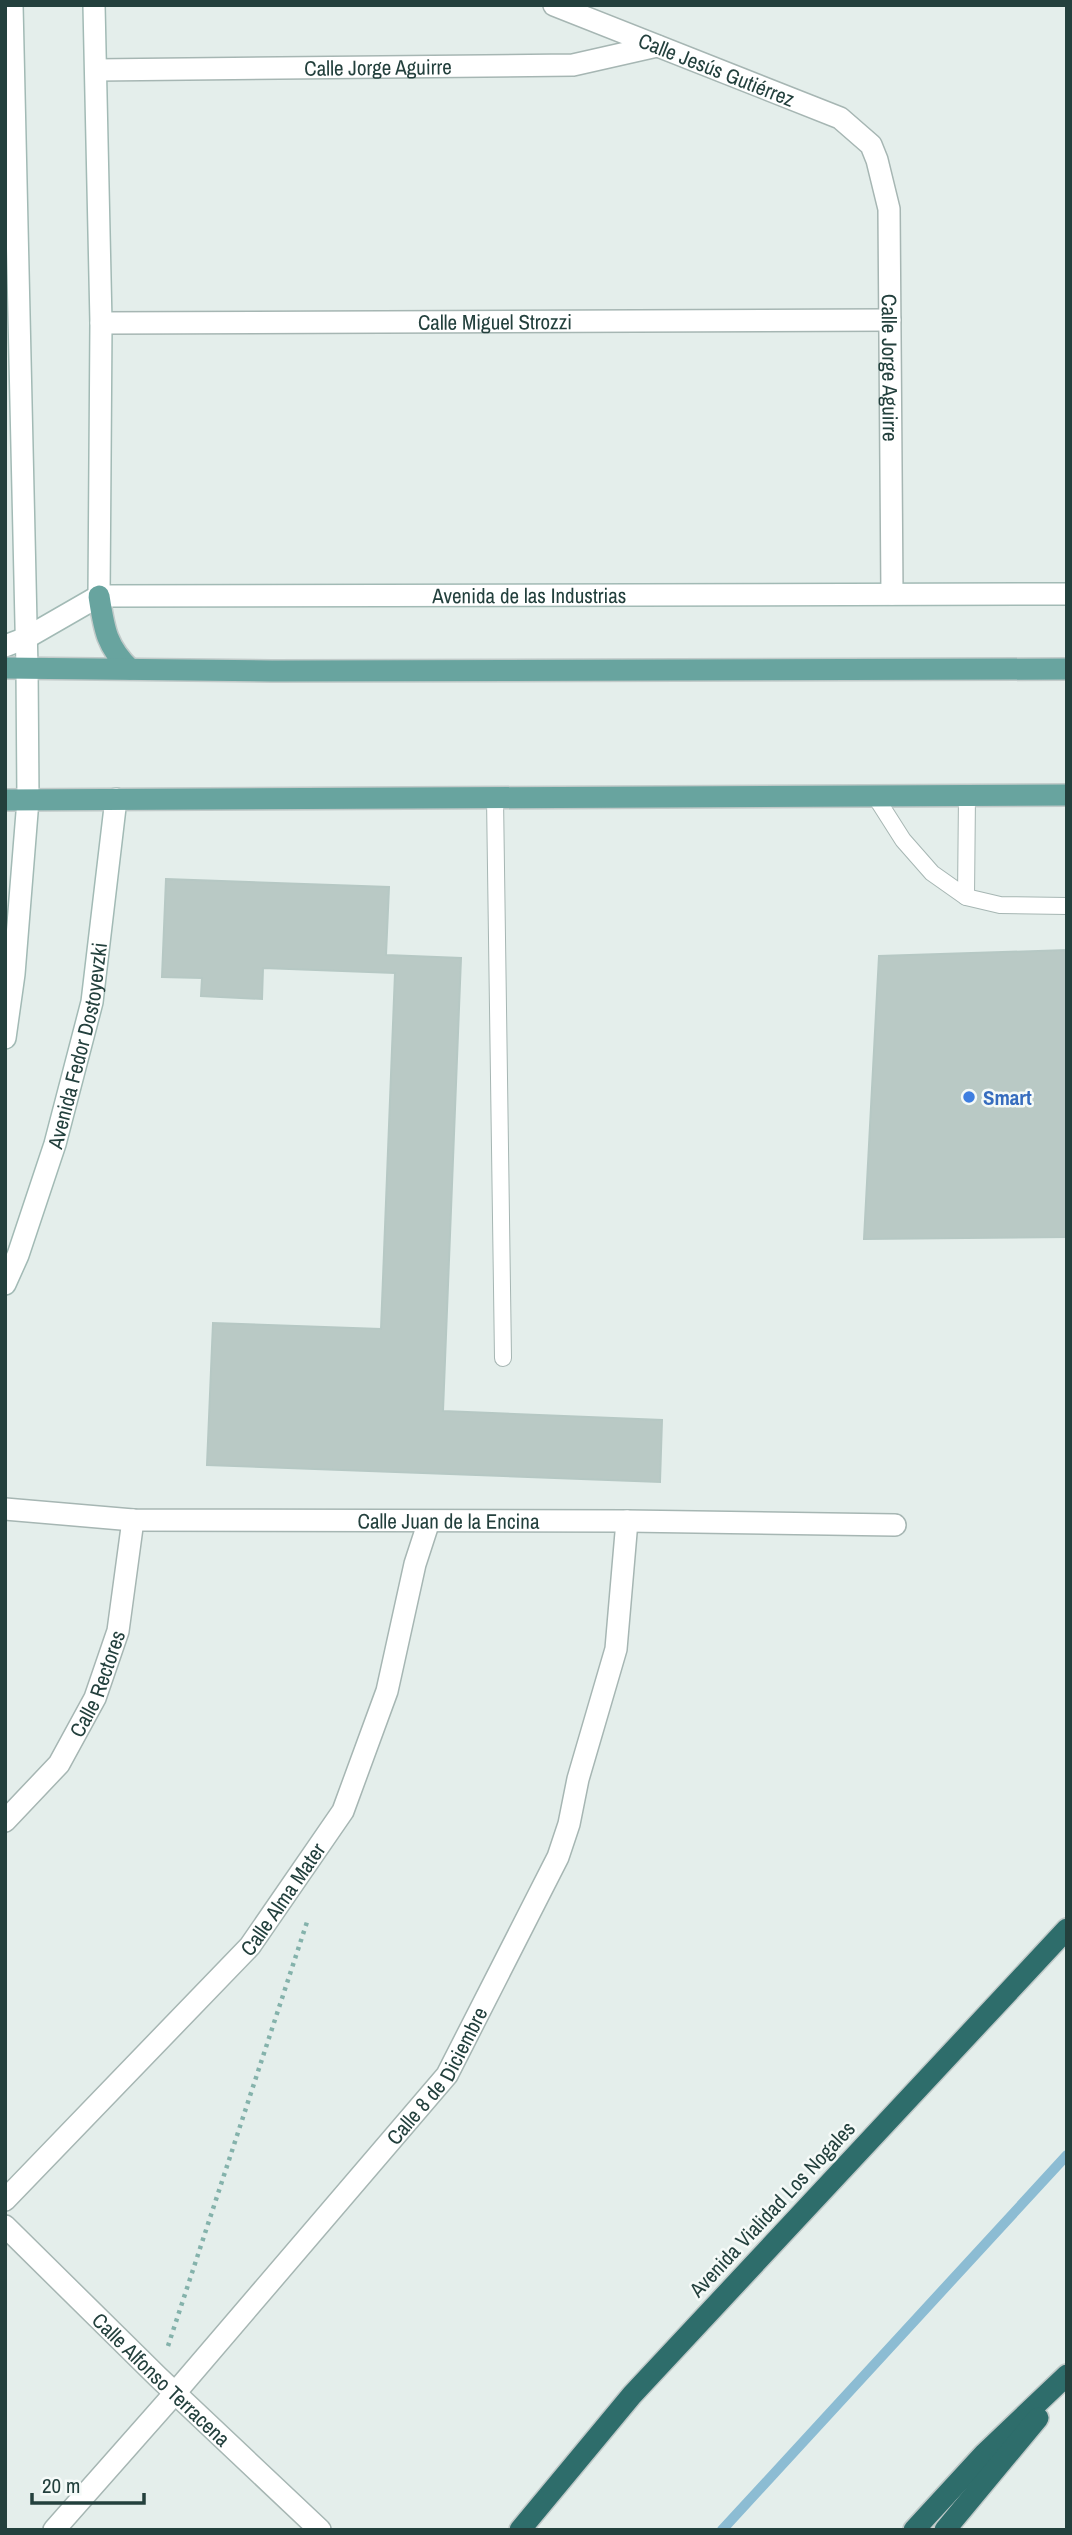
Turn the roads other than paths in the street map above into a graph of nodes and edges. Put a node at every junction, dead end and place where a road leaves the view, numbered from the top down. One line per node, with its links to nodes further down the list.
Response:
1 (12, 5): 6 (street)
2 (94, 5): 5 (street)
3 (554, 5): 4 (street, Calle Jesús Gutiérrez)
4 (657, 46): 5 (street, Calle Jorge Aguirre); 7 (street, Calle Jesús Gutiérrez)
5 (96, 70): 9 (street)
6 (10, 121): 13 (street)
7 (871, 145): 8 (street, Calle Jorge Aguirre)
8 (890, 320): 9 (street, Calle Miguel Strozzi); 10 (street, Calle Jorge Aguirre)
9 (101, 323): 12 (street)
10 (892, 594): 11 (street, Avenida de las Industrias); 12 (street, Avenida de las Industrias)
11 (1067, 594)
12 (99, 596): 13 (street, Avenida de las Industrias); 17 (main road)
13 (26, 638): 14 (street, Avenida de las Industrias); 16 (street)
14 (5, 646)
15 (5, 668): 16 (main road)
16 (27, 668): 17 (main road); 25 (street)
17 (130, 669): 18 (main road)
18 (1067, 669)
19 (1067, 794): 20 (main road)
20 (967, 795): 21 (main road); 26 (lane)
21 (875, 796): 22 (main road); 26 (lane)
22 (495, 798): 23 (main road); 30 (lane)
23 (116, 799): 25 (main road); 29 (street, Avenida Fedor Dostoyevzki)
24 (5, 800): 25 (main road)
25 (28, 800): 28 (street)
26 (966, 897): 27 (lane)
27 (1067, 906)
28 (5, 1038)
29 (5, 1284)
30 (503, 1358)
31 (5, 1509): 32 (street, Calle Juan de la Encina)
32 (133, 1520): 33 (street, Calle Juan de la Encina); 36 (street, Calle Rectores)
33 (429, 1521): 34 (street, Calle Juan de la Encina); 38 (street, Calle Alma Mater)
34 (627, 1521): 35 (street, Calle Juan de la Encina); 42 (street, Calle 8 de Diciembre)
35 (895, 1525)
36 (5, 1821)
37 (1067, 1929): 45 (highway, Avenida Vialidad Los Nogales)
38 (5, 2200)
39 (5, 2226): 42 (street, Calle Alfonso Terracena)
40 (1067, 2375): 46 (highway)
41 (1067, 2383): 47 (highway)
42 (175, 2393): 43 (street, Calle 8 de Diciembre); 44 (street, Calle Alfonso Terracena)
43 (54, 2530)
44 (320, 2530)
45 (520, 2530)
46 (914, 2530)
47 (945, 2530)

